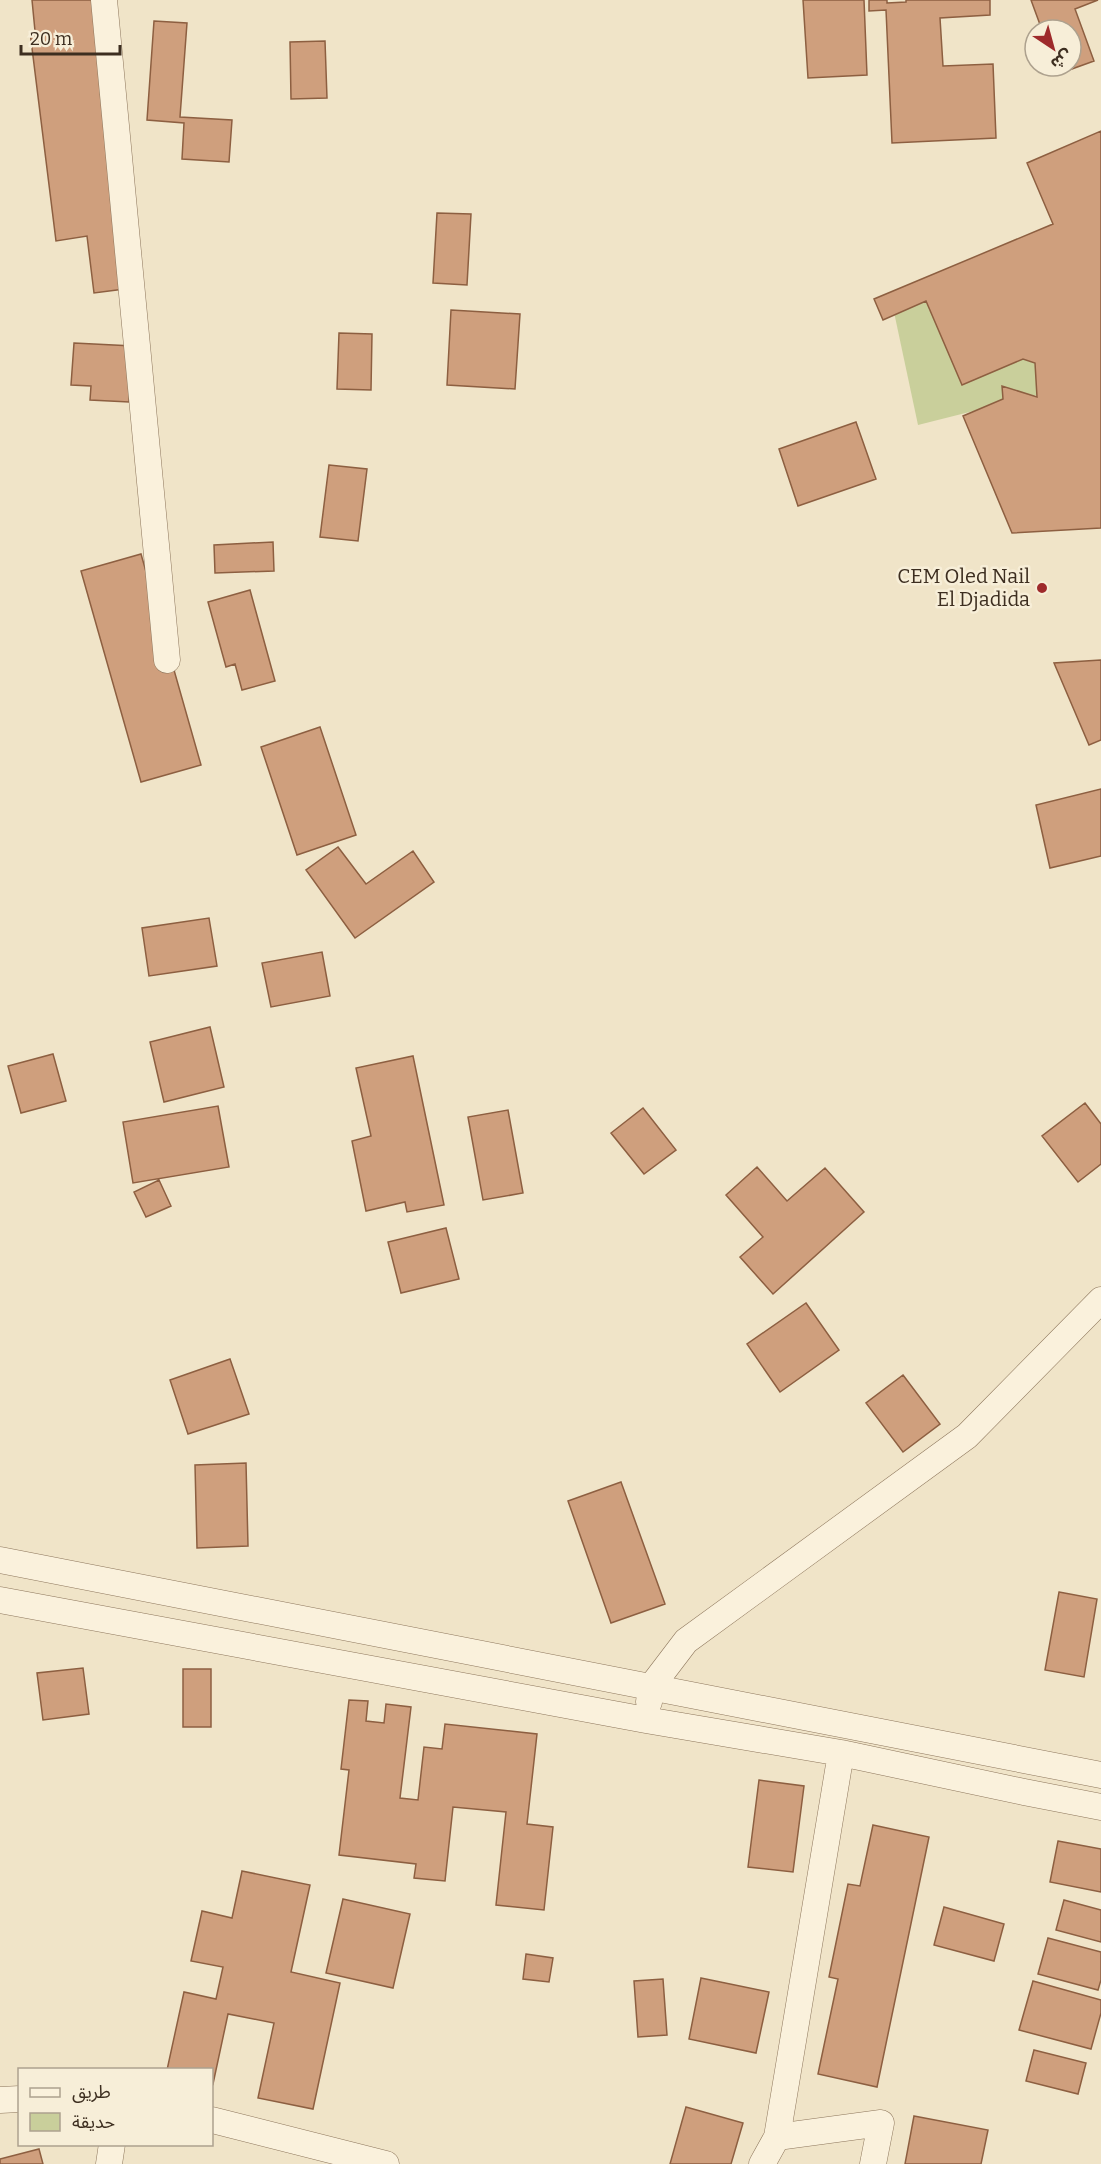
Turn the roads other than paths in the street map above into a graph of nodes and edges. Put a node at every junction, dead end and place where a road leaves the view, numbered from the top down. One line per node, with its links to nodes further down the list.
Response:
1 (104, 0): 2 (street)
2 (167, 660)
3 (1101, 1300): 6 (street)
4 (0, 1560): 6 (street)
5 (0, 1600): 7 (street)
6 (651, 1687): 7 (street); 9 (street)
7 (646, 1720): 8 (street)
8 (841, 1753): 10 (street); 14 (street)
9 (1101, 1775)
10 (1101, 1807)
11 (18, 2099): 12 (street)
12 (0, 2100)
13 (213, 2120): 17 (street)
14 (777, 2137): 18 (street); 19 (street)
15 (112, 2146): 16 (street)
16 (109, 2164)
17 (386, 2164)
18 (762, 2164)
19 (873, 2164)

